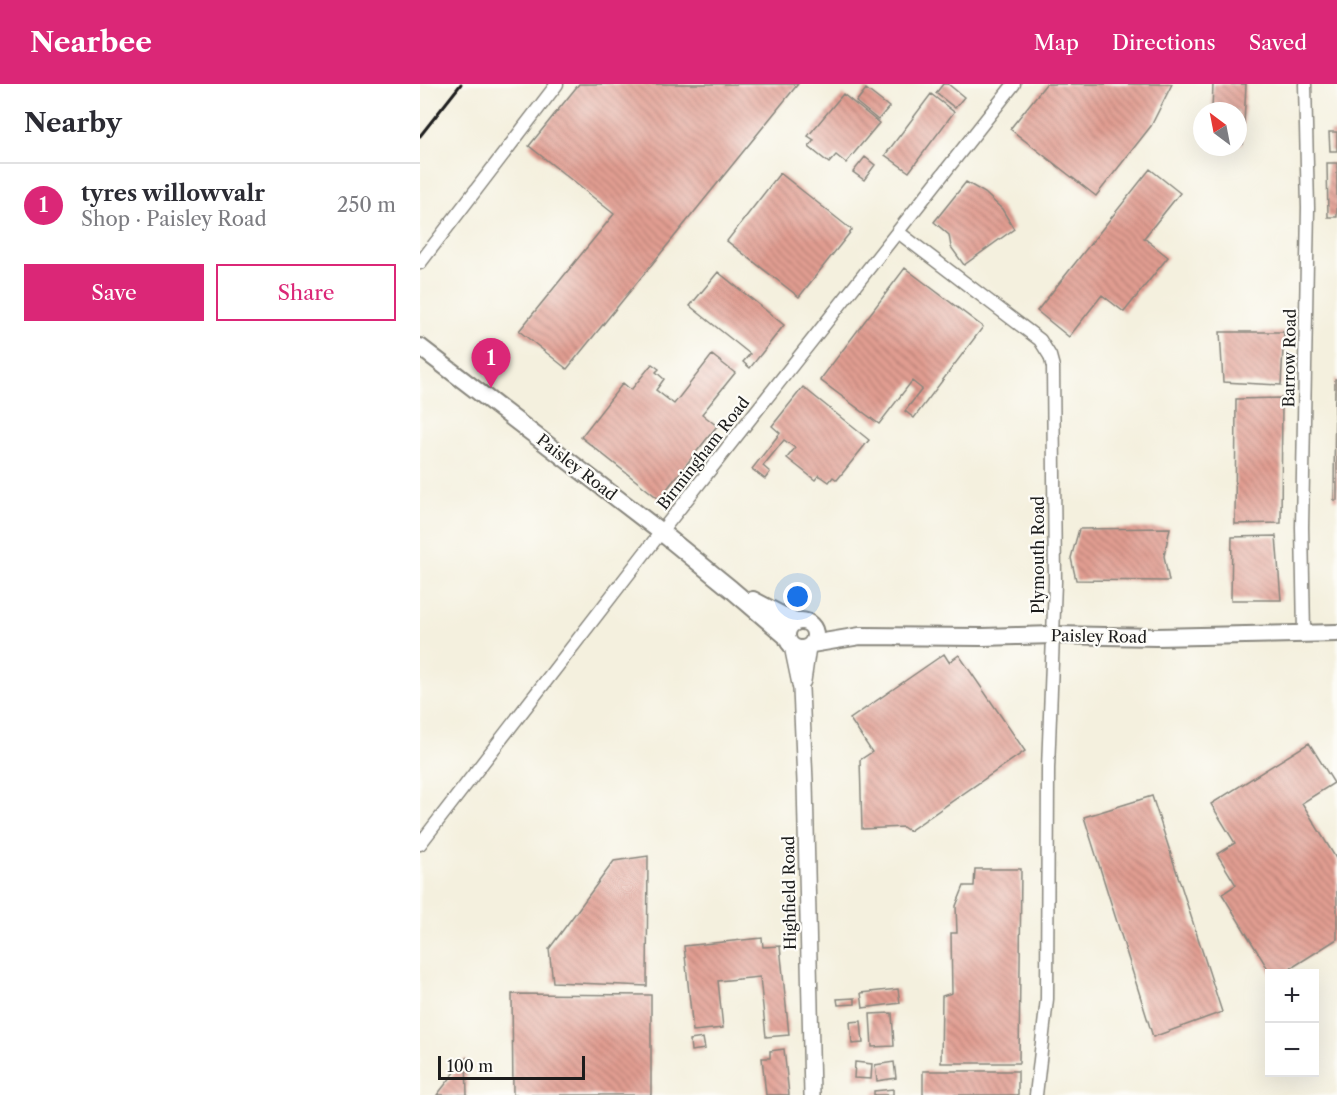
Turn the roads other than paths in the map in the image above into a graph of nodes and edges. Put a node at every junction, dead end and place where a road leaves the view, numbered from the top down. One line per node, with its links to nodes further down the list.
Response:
1 (557, 84): 5 (street)
2 (1014, 84): 4 (street, Birmingham Road)
3 (1305, 84): 10 (street, Barrow Road)
4 (898, 232): 7 (street, Birmingham Road); 12 (street, Plymouth Road)
5 (420, 263)
6 (420, 347): 7 (main road, Paisley Road)
7 (661, 532): 8 (main road, Paisley Road); 15 (street, Birmingham Road)
8 (731, 589): 9 (main road, Paisley Road); 14 (main road, Paisley Road)
9 (803, 623): 13 (main road, Paisley Road); 14 (main road); 14 (main road)
10 (1304, 633): 11 (main road, Paisley Road); 12 (main road, Paisley Road)
11 (1337, 633)
12 (1054, 635): 13 (main road, Paisley Road); 17 (street, Plymouth Road)
13 (860, 636): 14 (main road, Paisley Road)
14 (800, 643): 16 (street, Highfield Road)
15 (420, 844)
16 (812, 1095)
17 (1036, 1095)

